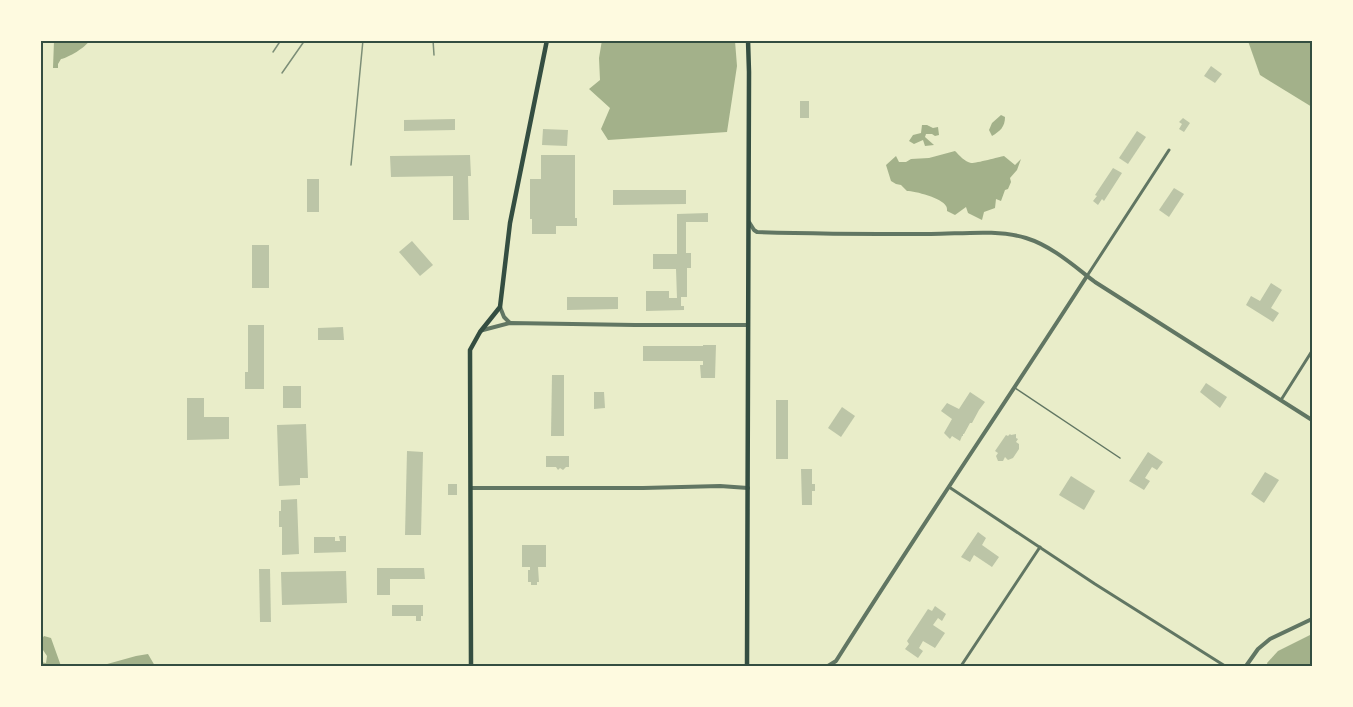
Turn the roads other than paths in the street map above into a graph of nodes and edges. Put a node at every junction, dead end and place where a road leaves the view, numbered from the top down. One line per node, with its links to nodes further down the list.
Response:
1 (548, 40): 8 (main road)
2 (748, 40): 4 (main road)
3 (1169, 150): 7 (street)
4 (748, 222): 5 (street); 6 (main road)
5 (757, 232): 6 (street); 7 (street)
6 (748, 243): 10 (main road)
7 (1087, 276): 13 (street); 14 (street)
8 (500, 308): 9 (street); 11 (main road)
9 (510, 323): 10 (street); 11 (street)
10 (748, 325): 19 (main road)
11 (481, 330): 18 (main road)
12 (1312, 351): 14 (street)
13 (1014, 388): 16 (lane); 17 (street)
14 (1281, 400): 15 (street)
15 (1312, 420)
16 (1120, 458)
17 (949, 487): 20 (street); 22 (street)
18 (471, 488): 19 (street); 23 (main road)
19 (748, 488): 24 (main road)
20 (1040, 547): 27 (street); 28 (street)
21 (1312, 619): 29 (street)
22 (836, 661): 25 (street); 26 (street)
23 (471, 666)
24 (747, 666)
25 (828, 666)
26 (833, 666)
27 (961, 666)
28 (1225, 666)
29 (1246, 666)

